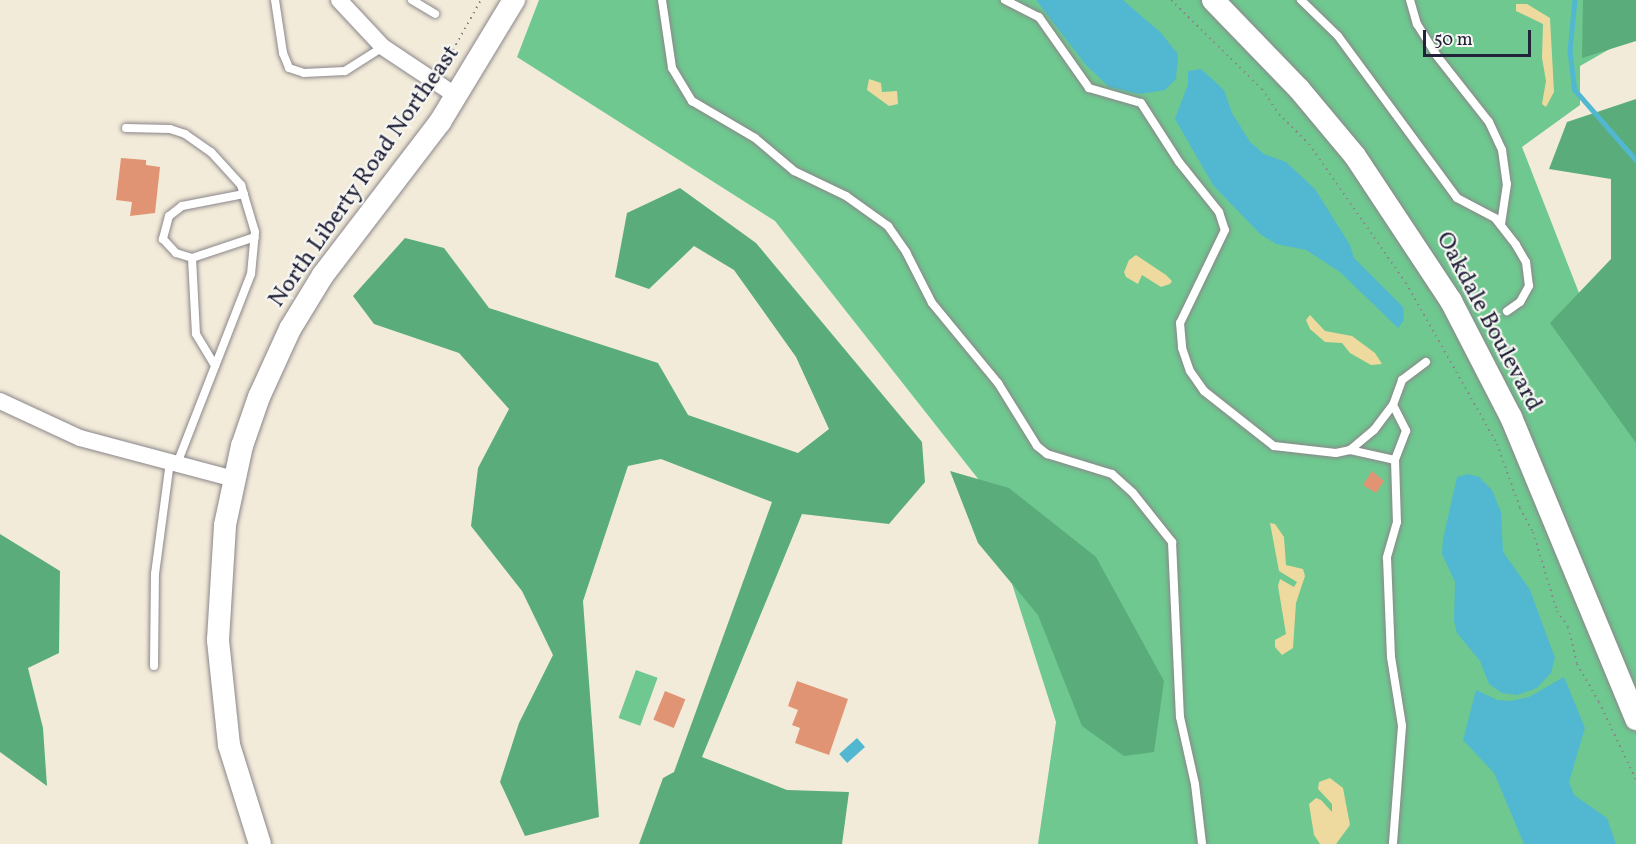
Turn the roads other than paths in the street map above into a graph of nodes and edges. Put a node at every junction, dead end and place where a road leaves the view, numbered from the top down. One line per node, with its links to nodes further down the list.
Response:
1 (275, 0): 11 (lane)
2 (339, 0): 11 (street)
3 (412, 0): 10 (lane)
4 (514, 0): 12 (main road, North Liberty Road Northeast)
5 (662, 0): 30 (lane)
6 (1005, 0): 23 (lane)
7 (1213, 0): 28 (main road, Oakdale Boulevard)
8 (1301, 0): 15 (lane)
9 (1410, 0): 15 (lane)
10 (435, 14)
11 (383, 47): 12 (street)
12 (458, 97): 26 (main road, North Liberty Road Northeast)
13 (126, 128): 14 (lane)
14 (244, 194): 16 (lane); 17 (lane)
15 (1501, 224): 18 (lane)
16 (255, 237): 17 (lane); 20 (lane)
17 (192, 258): 20 (lane)
18 (1508, 311)
19 (1426, 362): 22 (lane)
20 (215, 366): 25 (lane)
21 (0, 400): 25 (street)
22 (1393, 405): 23 (lane); 24 (lane)
23 (1350, 450): 24 (lane)
24 (1395, 460): 31 (lane)
25 (174, 463): 26 (street); 27 (lane)
26 (234, 479): 29 (main road, North Liberty Road Northeast)
27 (154, 666)
28 (1636, 719)
29 (260, 844)
30 (1202, 844)
31 (1393, 844)

